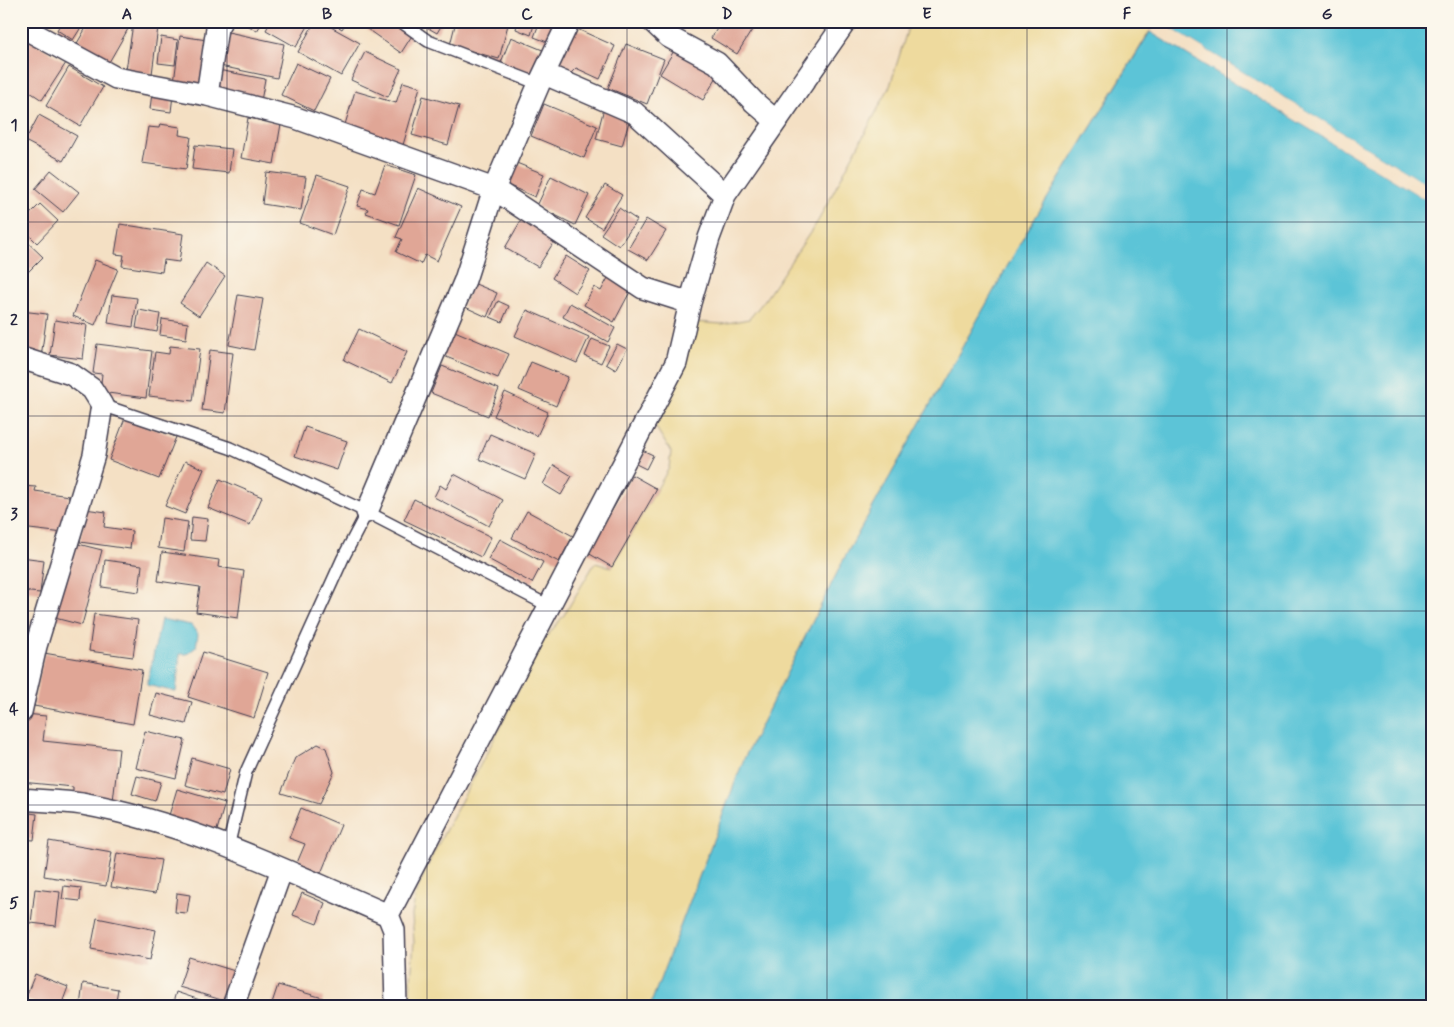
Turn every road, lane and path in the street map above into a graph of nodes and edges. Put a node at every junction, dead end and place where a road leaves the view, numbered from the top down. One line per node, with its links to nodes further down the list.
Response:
1 (221, 21): 8 (street)
2 (400, 21): 7 (lane)
3 (569, 21): 7 (street)
4 (652, 21): 9 (street)
5 (846, 21): 9 (street)
6 (21, 25): 8 (street)
7 (542, 79): 10 (street); 11 (street)
8 (206, 95): 10 (street)
9 (776, 121): 11 (street)
10 (494, 189): 12 (street); 15 (street)
11 (725, 195): 12 (street)
12 (690, 303): 16 (street)
13 (21, 358): 14 (street)
14 (102, 405): 15 (lane); 17 (street)
15 (368, 512): 16 (lane); 19 (lane)
16 (549, 606): 21 (street)
17 (21, 712)
18 (21, 799): 19 (street)
19 (228, 847): 20 (street)
20 (282, 869): 21 (street); 22 (street)
21 (388, 915): 23 (street)
22 (233, 1006)
23 (396, 1006)

